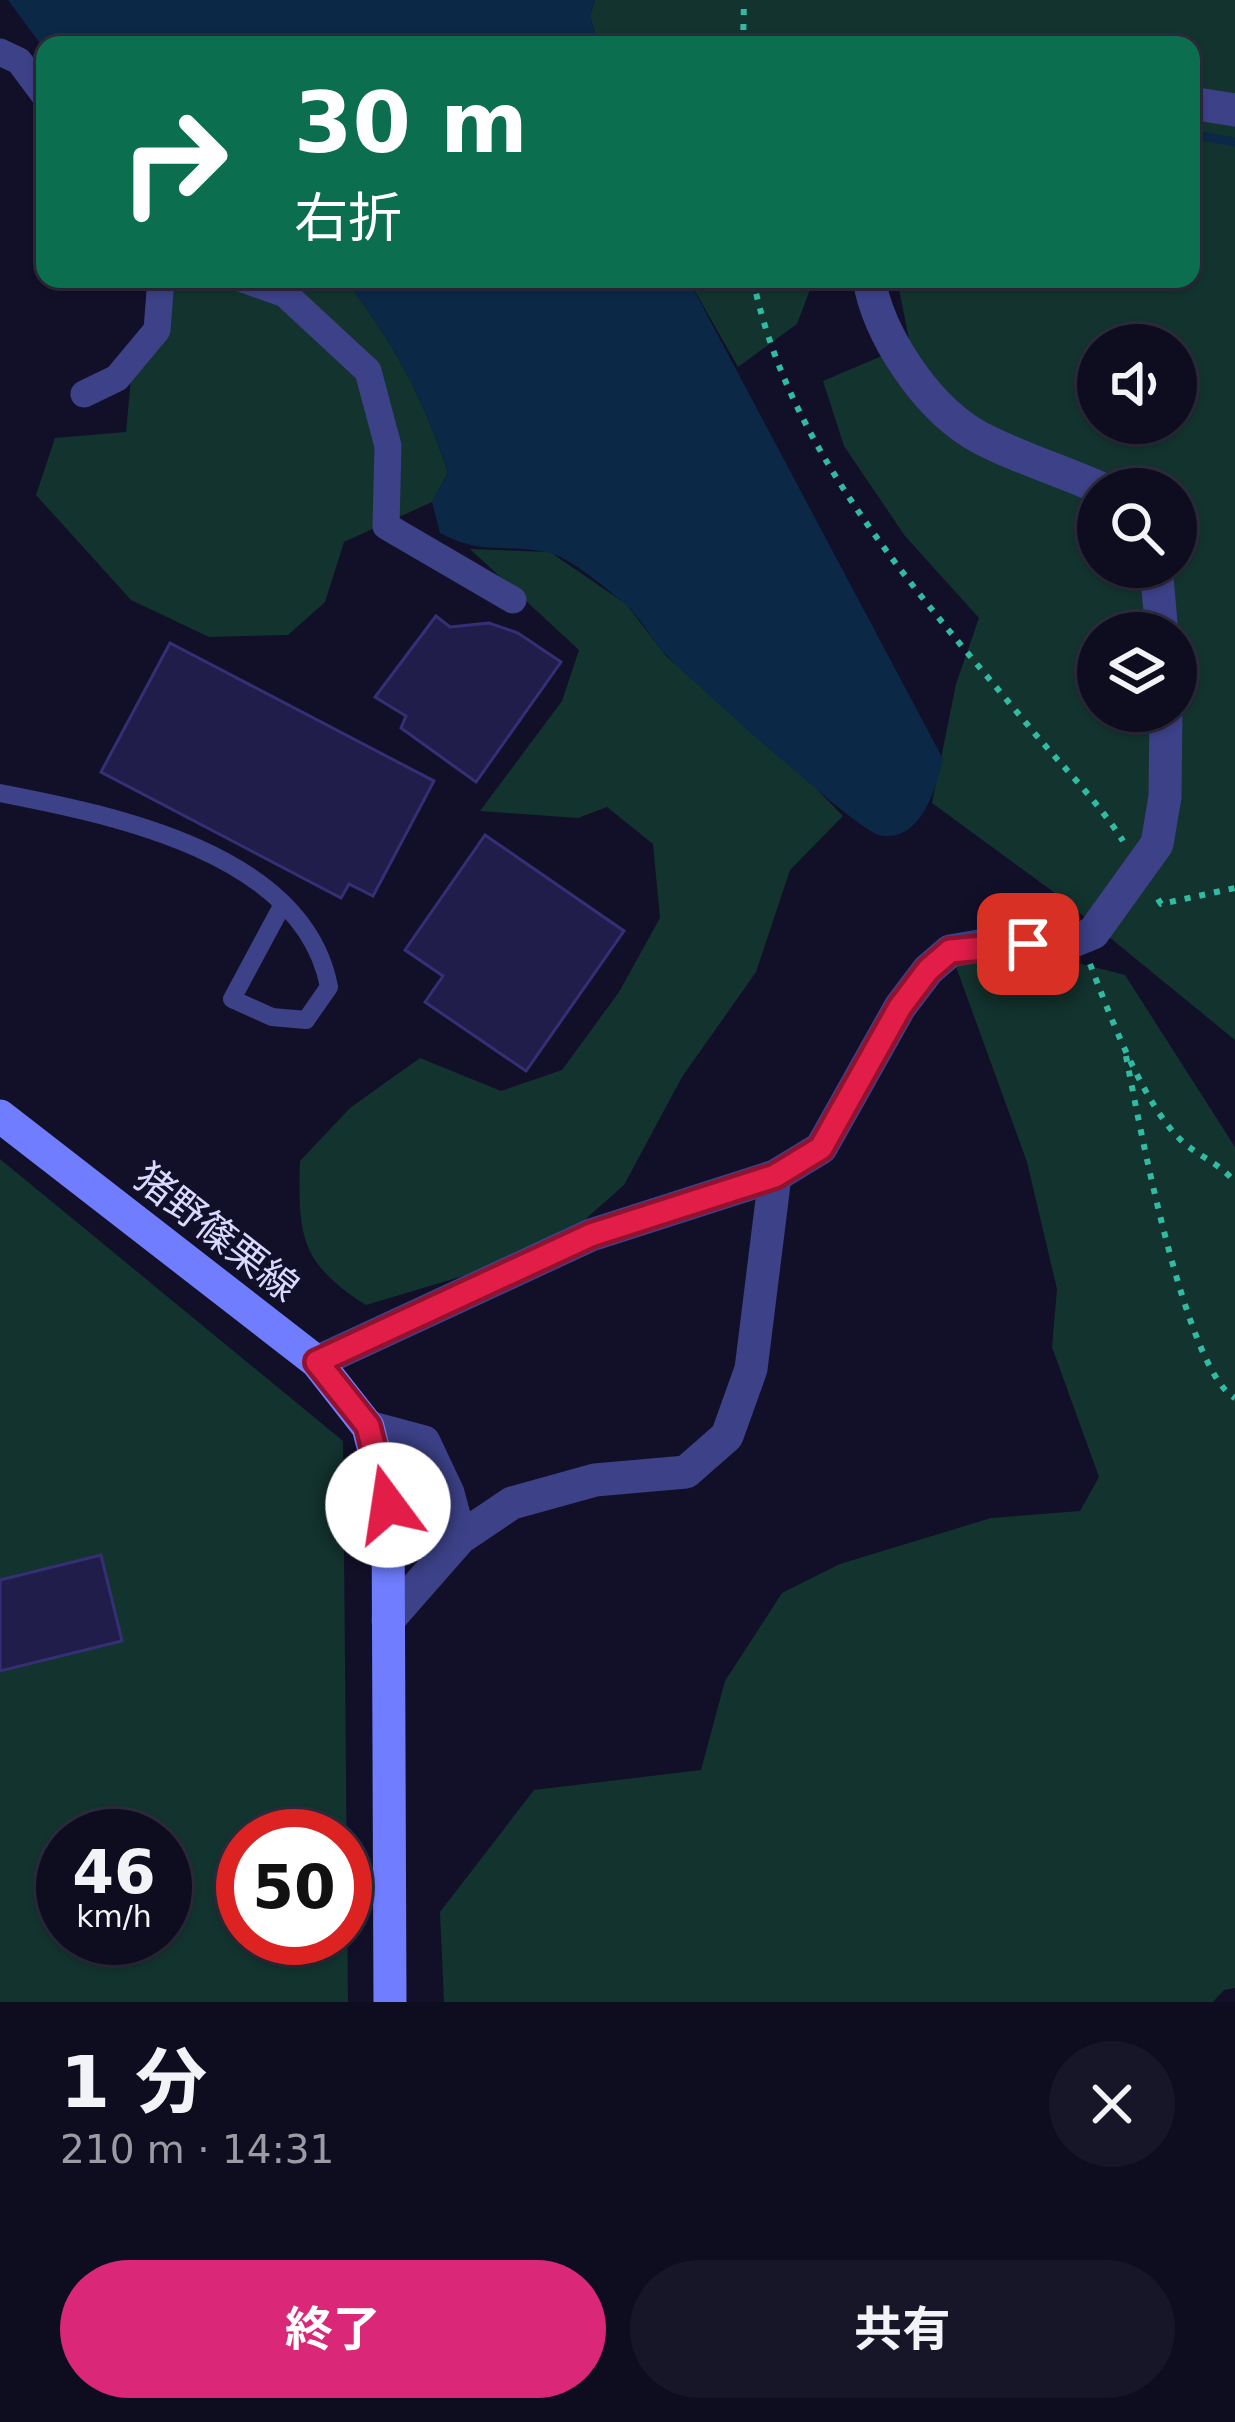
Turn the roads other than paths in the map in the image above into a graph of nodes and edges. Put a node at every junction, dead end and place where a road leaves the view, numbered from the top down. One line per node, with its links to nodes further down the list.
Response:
1 (0, 52): 2 (street)
2 (36, 83)
3 (1200, 104): 4 (street)
4 (1235, 110)
5 (160, 288): 8 (street)
6 (268, 288): 10 (street)
7 (870, 288): 9 (street)
8 (84, 394)
9 (1077, 478)
10 (513, 600)
11 (1166, 732): 15 (street)
12 (0, 793): 13 (lane)
13 (283, 904): 13 (lane)
14 (0, 1116): 16 (main road, 猪野篠栗線)
15 (775, 1176): 16 (street); 18 (street)
16 (317, 1362): 17 (main road, 猪野篠栗線)
17 (368, 1426): 18 (street); 19 (main road, 猪野篠栗線)
18 (460, 1538): 19 (street)
19 (388, 1620): 20 (main road, 猪野篠栗線)
20 (390, 2002)

